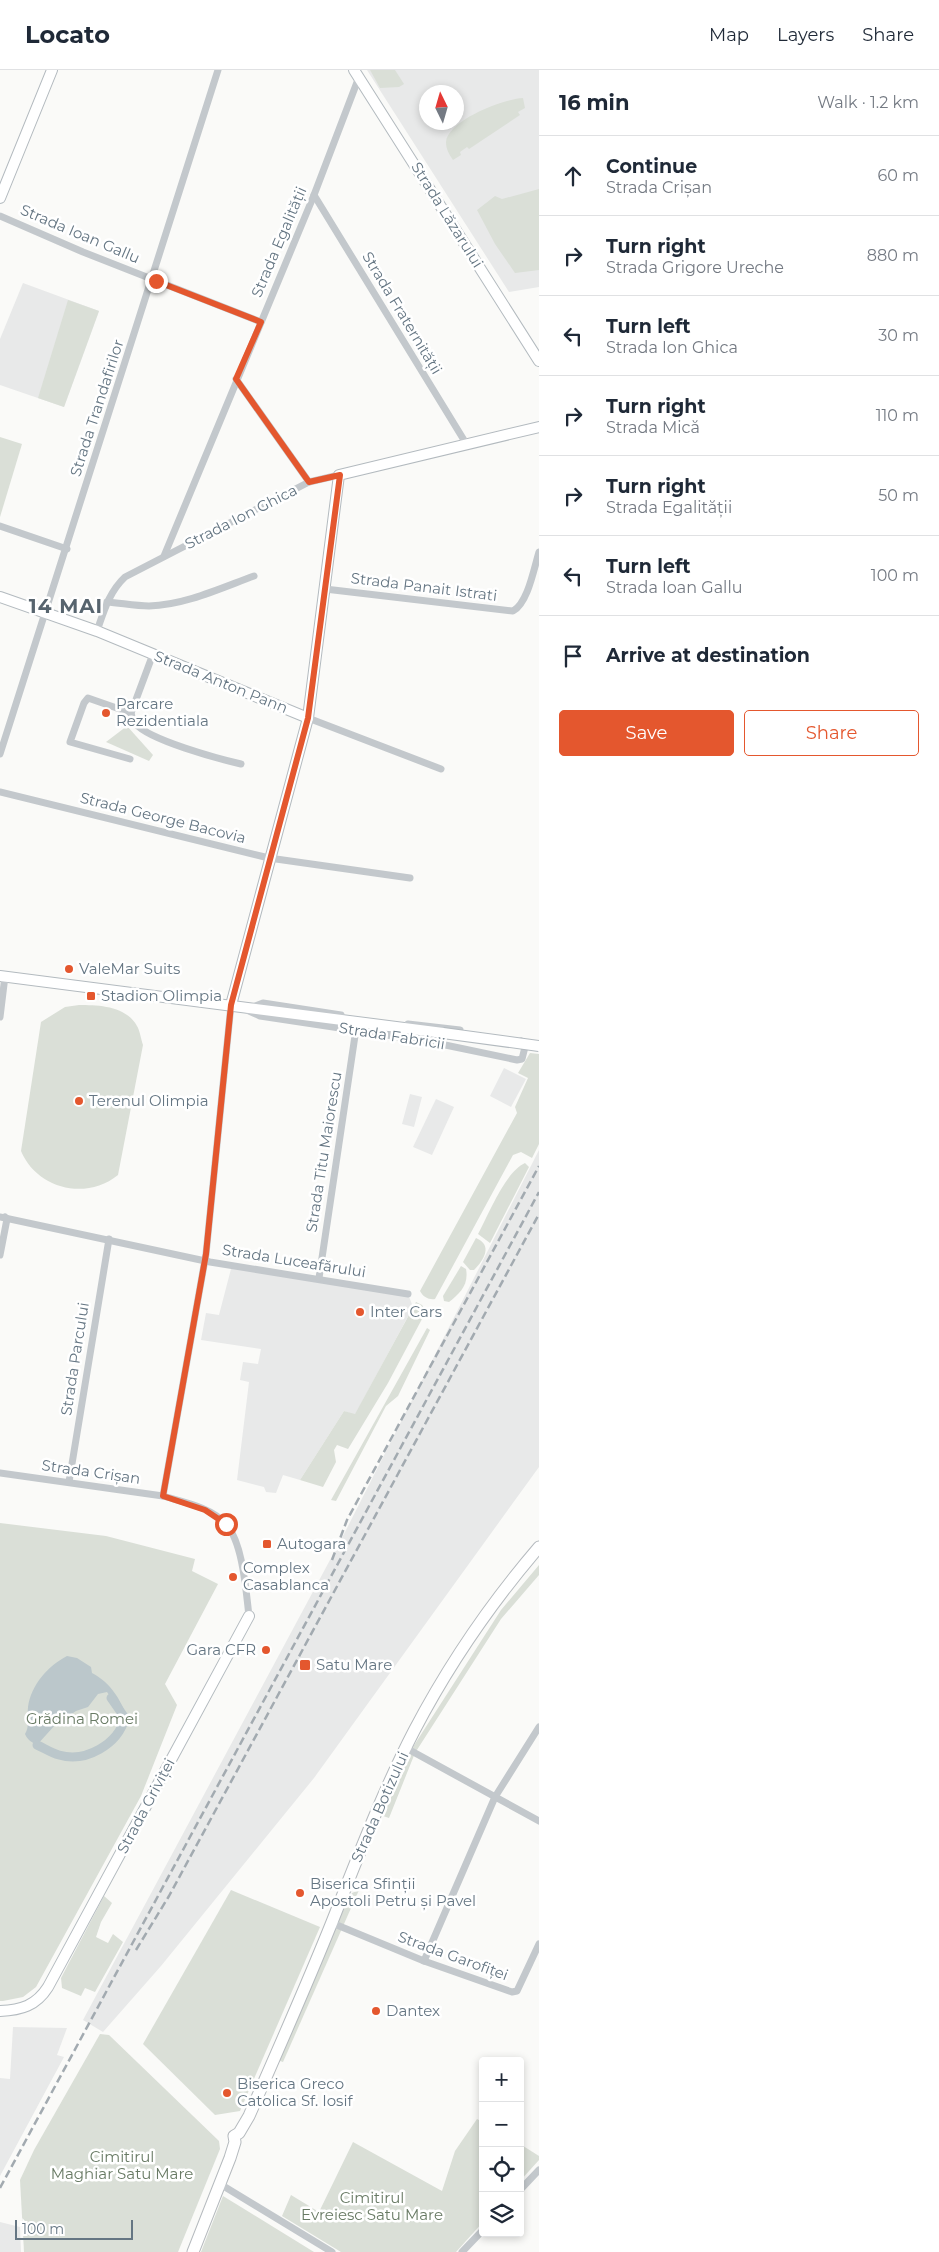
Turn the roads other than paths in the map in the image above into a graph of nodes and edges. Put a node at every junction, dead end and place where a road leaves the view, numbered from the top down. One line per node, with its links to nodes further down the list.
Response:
1 (52, 70): 5 (street)
2 (218, 70): 7 (street, Strada Trandafirilor)
3 (357, 74): 4 (street, Strada Egalității); 9 (street, Strada Lăzarului)
4 (314, 195): 8 (street, Strada Egalității); 12 (street, Strada Fraternității)
5 (0, 198)
6 (0, 216): 7 (street, Strada Ioan Gallu)
7 (152, 279): 8 (street, Strada Ioan Gallu); 16 (street, Strada Trandafirilor)
8 (261, 322): 10 (street, Strada Egalității)
9 (539, 361)
10 (236, 379): 14 (street); 18 (street, Strada Egalității)
11 (539, 427): 12 (street, Strada Ion Ghica)
12 (467, 445): 13 (street, Strada Ion Ghica)
13 (340, 475): 14 (street, Strada Ion Ghica); 20 (street)
14 (309, 482): 18 (street, Strada Ion Ghica)
15 (0, 526): 16 (street)
16 (67, 549): 23 (street, Strada Trandafirilor)
17 (539, 552): 20 (street, Strada Panait Istrati)
18 (164, 556): 22 (street, Strada Ion Ghica)
19 (254, 576): 22 (street)
20 (325, 589): 27 (street)
21 (0, 597): 23 (street, Strada Anton Pann)
22 (107, 602): 24 (street, Strada Ion Ghica)
23 (45, 614): 24 (street, Strada Anton Pann); 28 (street, Strada Trandafirilor)
24 (97, 632): 25 (street, Strada Anton Pann)
25 (153, 654): 26 (street); 27 (street, Strada Anton Pann)
26 (131, 713): 29 (street); 30 (street)
27 (308, 718): 31 (street, Strada Anton Pann); 33 (street)
28 (0, 754)
29 (130, 759)
30 (241, 764)
31 (441, 770)
32 (0, 792): 33 (street, Strada George Bacovia)
33 (269, 858): 34 (street, Strada George Bacovia); 36 (street)
34 (410, 878)
35 (3, 976): 36 (street, Strada Fabricii); 38 (street)
36 (231, 1005): 37 (street, Strada Fabricii); 46 (street)
37 (246, 1009): 39 (street, Strada Fabricii); 40 (street, Strada Fabricii); 42 (street, Strada Fabricii, bridge)
38 (0, 1017)
39 (356, 1029): 40 (street, Strada Fabricii); 47 (street, Strada Titu Maiorescu)
40 (519, 1039): 41 (street)
41 (539, 1042)
42 (539, 1046)
43 (2, 1217): 44 (street, Strada Luceafărului); 45 (street)
44 (109, 1239): 46 (street, Strada Luceafărului); 50 (street, Strada Parcului)
45 (0, 1255)
46 (205, 1261): 47 (street, Strada Luceafărului); 51 (street)
47 (319, 1278): 48 (street, Strada Luceafărului)
48 (408, 1294)
49 (0, 1473): 50 (street, Strada Crișan)
50 (69, 1482): 51 (street, Strada Crișan)
51 (163, 1496): 53 (street, Strada Crișan)
52 (539, 1547): 55 (main road, Strada Botizului)
53 (249, 1616): 61 (street, Strada Griviței)
54 (539, 1727): 56 (street)
55 (406, 1748): 56 (street); 58 (main road, Strada Botizului)
56 (495, 1798): 57 (street); 60 (street)
57 (539, 1820)
58 (332, 1923): 60 (street, Strada Garofiței); 63 (main road, Strada Botizului)
59 (539, 1944): 60 (street, Strada Garofiței)
60 (424, 1961)
61 (0, 2011)
62 (539, 2170): 64 (street)
63 (220, 2184): 66 (main road, Strada Botizului); 67 (street)
64 (524, 2186)
65 (479, 2234): 68 (street)
66 (193, 2252)
67 (332, 2252)
68 (462, 2252)

